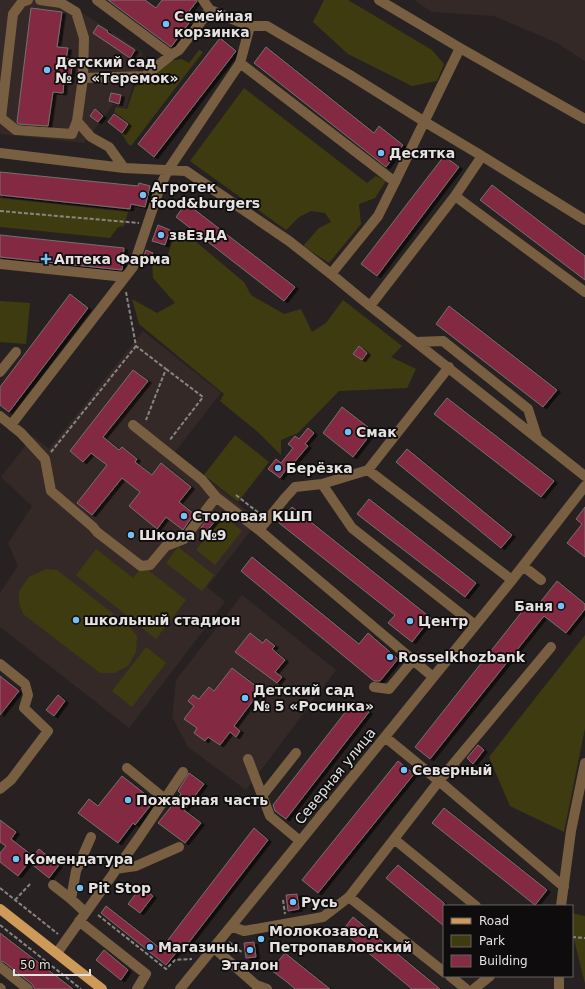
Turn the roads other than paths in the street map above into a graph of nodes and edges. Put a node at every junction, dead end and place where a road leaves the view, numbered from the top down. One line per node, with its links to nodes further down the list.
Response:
1 (28, 0): 13 (street)
2 (40, 0): 11 (street)
3 (97, 0): 9 (street)
4 (202, 0): 6 (street)
5 (380, 0): 8 (street)
6 (210, 10): 7 (street); 9 (street)
7 (250, 26): 10 (street); 14 (street)
8 (460, 48): 12 (street); 14 (street)
9 (171, 55): 11 (street)
10 (240, 63): 18 (street); 19 (street)
11 (84, 78): 13 (street)
12 (585, 119)
13 (77, 121): 17 (street)
14 (425, 122): 16 (street); 19 (street)
15 (0, 153): 17 (street)
16 (482, 156): 20 (street); 21 (street)
17 (124, 168): 18 (street)
18 (168, 170): 23 (street); 24 (street)
19 (396, 182): 23 (street)
20 (455, 196): 25 (street); 26 (street)
21 (585, 220)
22 (0, 264): 24 (street)
23 (331, 274): 26 (street)
24 (125, 277): 32 (street)
25 (585, 292)
26 (370, 306): 27 (street)
27 (416, 342): 29 (street); 34 (street)
28 (16, 352): 30 (street)
29 (449, 367): 34 (street); 35 (street)
30 (0, 372)
31 (0, 416): 32 (street)
32 (11, 425): 39 (street)
33 (132, 425): 39 (street)
34 (537, 438): 36 (street)
35 (368, 470): 37 (street); 42 (street)
36 (585, 476)
37 (322, 484): 40 (street); 44 (street)
38 (585, 486): 41 (street, Северная улица)
39 (216, 497): 40 (street)
40 (259, 530): 46 (street)
41 (523, 566): 42 (street, Северная улица); 43 (street)
42 (512, 580): 44 (street, Северная улица)
43 (541, 580)
44 (475, 625): 48 (street, Северная улица)
45 (551, 647): 56 (street)
46 (413, 660): 48 (street); 49 (street)
47 (0, 664): 57 (street)
48 (433, 677): 50 (street, Северная улица)
49 (374, 687)
50 (385, 737): 56 (street); 62 (street, Северная улица)
51 (296, 752): 58 (street)
52 (248, 759): 58 (street)
53 (585, 763): 66 (street)
54 (127, 768): 59 (street)
55 (183, 772): 59 (street)
56 (440, 781): 61 (street); 66 (street)
57 (0, 789)
58 (262, 796): 62 (street)
59 (165, 798): 64 (street)
60 (91, 837): 68 (street)
61 (394, 839): 67 (street); 69 (street)
62 (300, 841): 74 (street, Северная улица)
63 (179, 847): 64 (street)
64 (115, 869): 72 (street)
65 (53, 885): 68 (street)
66 (564, 887): 70 (street)
67 (349, 897): 74 (street); 78 (street)
68 (71, 899): 72 (street)
69 (475, 905)
70 (561, 905)
71 (0, 909): 76 (main road)
72 (85, 912): 73 (street)
73 (79, 921): 76 (street); 85 (street)
74 (231, 926): 75 (street, Северная улица)
75 (214, 948): 82 (street); 86 (street, Северная улица)
76 (56, 953): 83 (main road)
77 (0, 968): 84 (street)
78 (443, 971)
79 (451, 977): 88 (street)
80 (489, 977): 89 (street)
81 (559, 977): 90 (street)
82 (256, 987): 87 (street)
83 (99, 988)
84 (28, 989)
85 (137, 989)
86 (180, 989)
87 (267, 989)
88 (466, 989)
89 (474, 989)
90 (559, 989)

